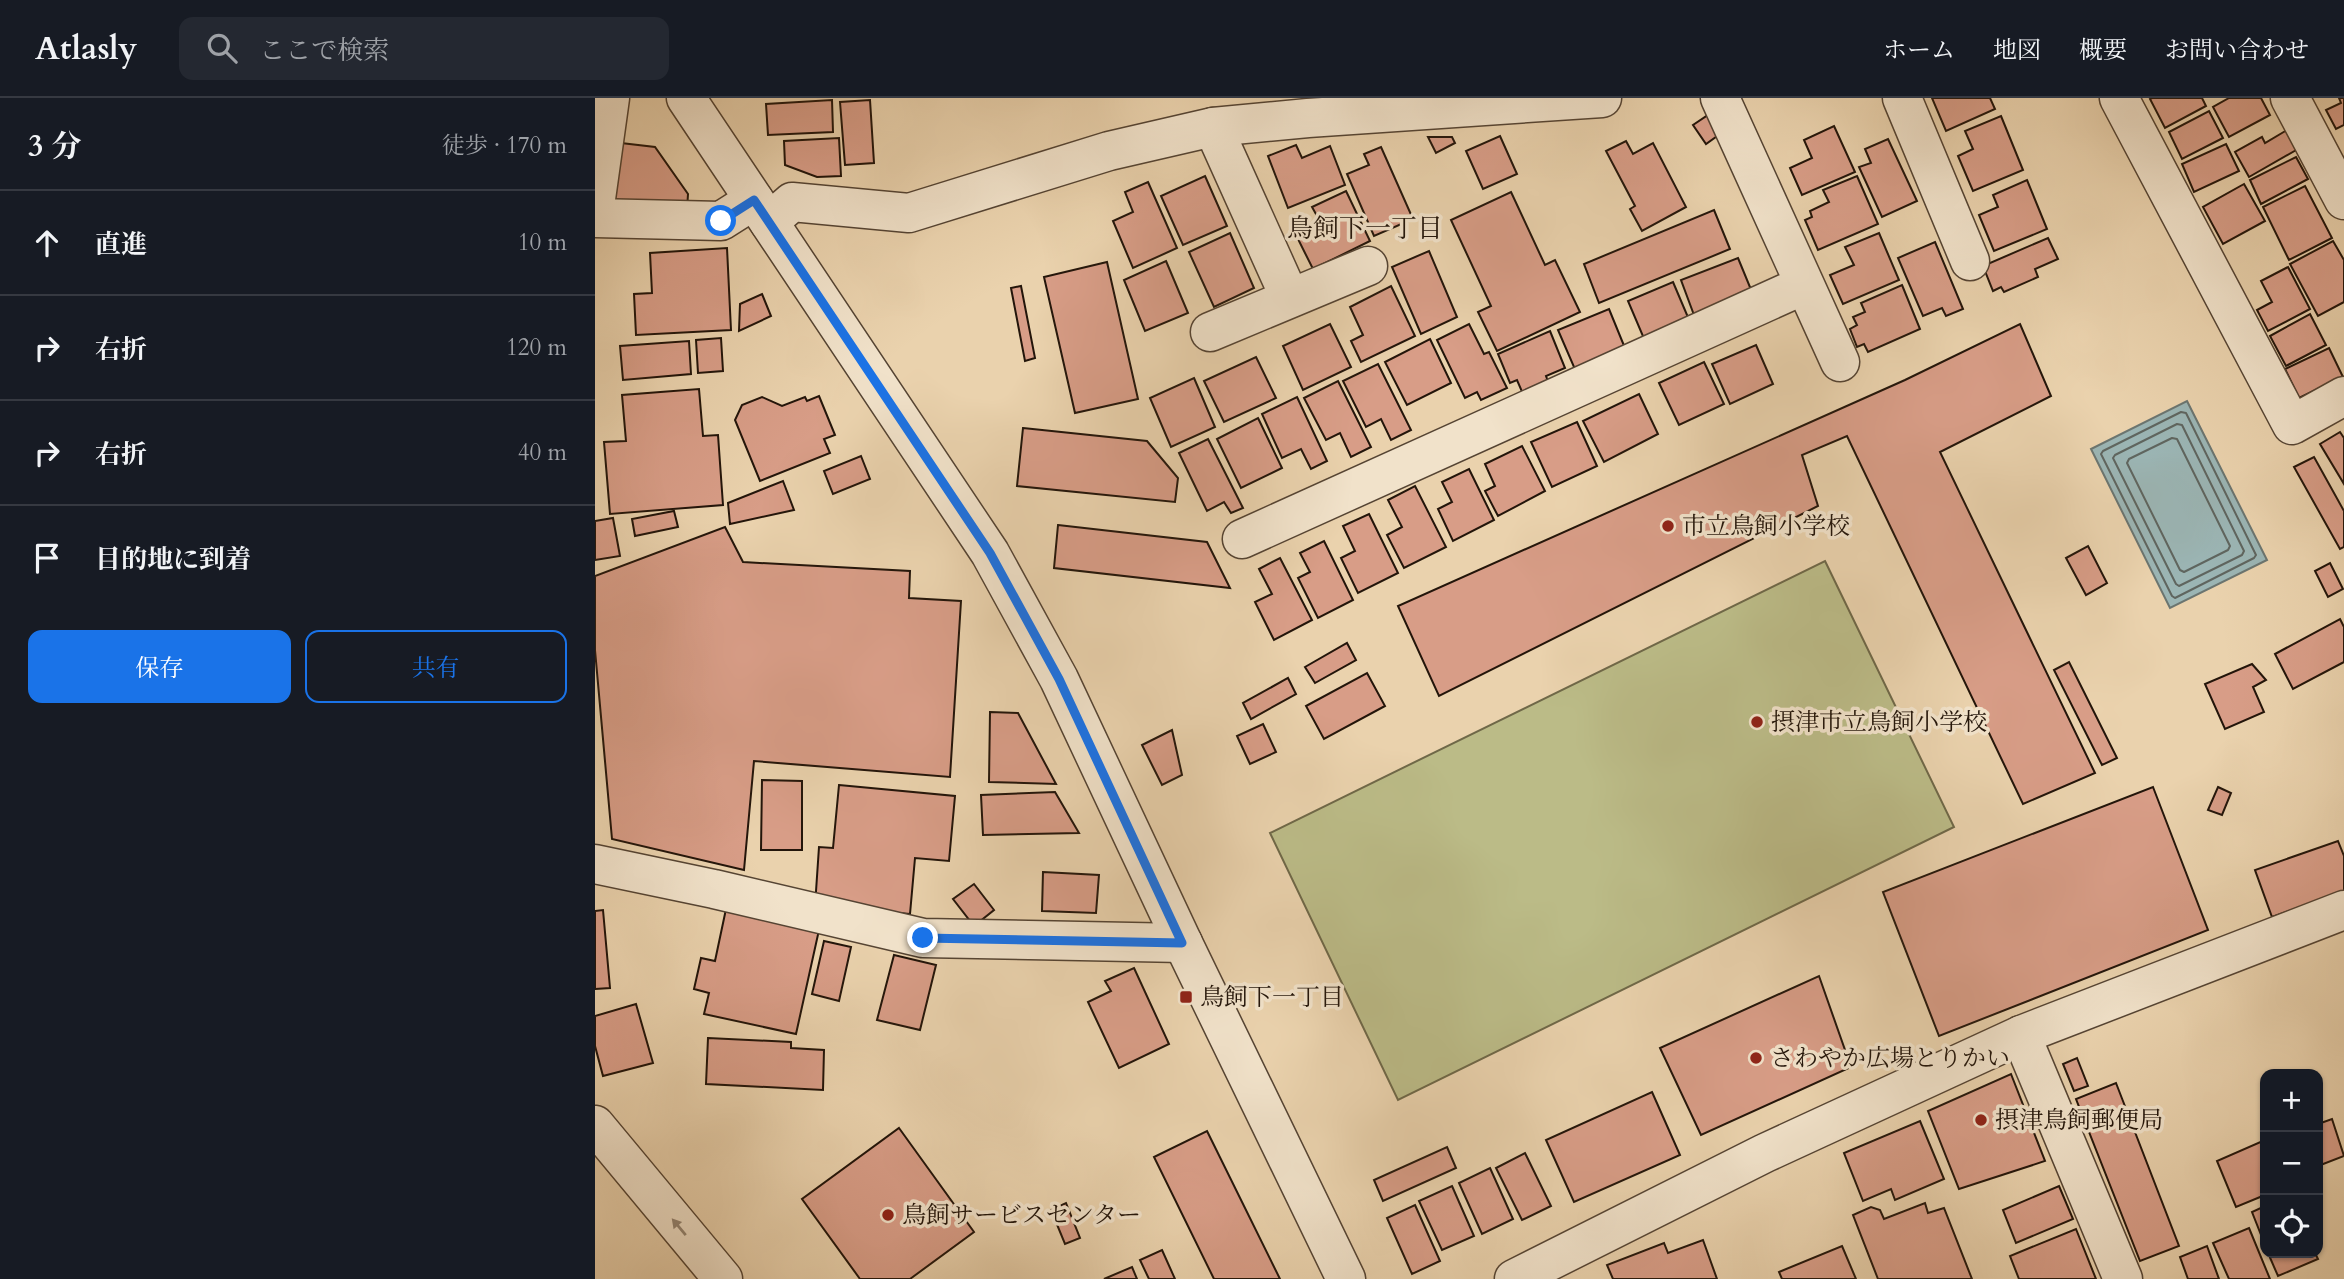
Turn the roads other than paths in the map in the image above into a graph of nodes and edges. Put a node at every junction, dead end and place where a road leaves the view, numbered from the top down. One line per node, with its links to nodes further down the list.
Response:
1 (610, 98): 10 (street)
2 (686, 98): 11 (street)
3 (1602, 98): 8 (street)
4 (1720, 98): 15 (street)
5 (1902, 98): 13 (street)
6 (2119, 98): 19 (street)
7 (2290, 98): 9 (street)
8 (1213, 127): 11 (street); 16 (street)
9 (2344, 200)
10 (595, 206)
11 (761, 211): 12 (street); 23 (street)
12 (595, 218)
13 (1970, 261)
14 (1368, 266): 16 (street)
15 (1804, 285): 18 (street); 20 (street)
16 (1290, 298): 17 (street)
17 (1210, 332)
18 (1840, 362)
19 (2344, 396)
20 (1241, 539)
21 (595, 864): 23 (street)
22 (2344, 910): 24 (street)
23 (1182, 943): 27 (street)
24 (2021, 1035): 28 (street); 29 (street)
25 (595, 1125): 26 (street, one-way to 25)
26 (723, 1279)
27 (1346, 1279)
28 (1514, 1279)
29 (2123, 1279)

